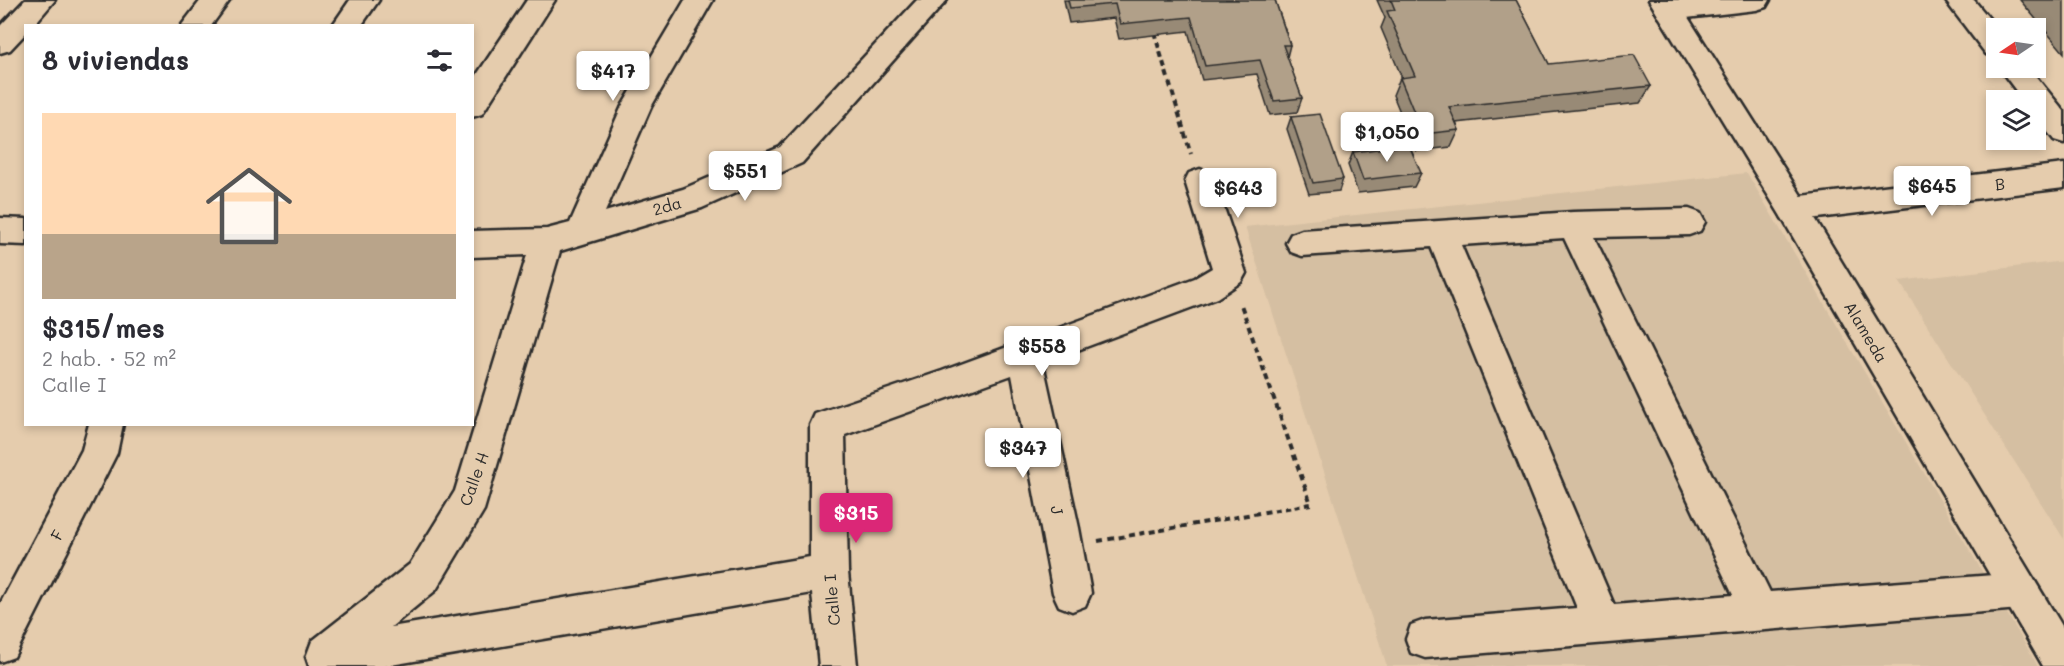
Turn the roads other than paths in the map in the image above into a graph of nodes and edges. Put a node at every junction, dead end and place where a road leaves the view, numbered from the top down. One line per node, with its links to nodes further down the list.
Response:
1 (41, 0): 13 (street)
2 (216, 0): 10 (street)
3 (365, 0): 11 (street)
4 (541, 0): 15 (street)
5 (699, 0): 24 (street)
6 (933, 0): 24 (street, 2da)
7 (1756, 0): 9 (street)
8 (1959, 0): 12 (street)
9 (1666, 5): 19 (street, Alameda)
10 (197, 24)
11 (347, 24)
12 (1986, 34)
13 (0, 44)
14 (2021, 78): 16 (street)
15 (474, 103)
16 (2064, 132)
17 (2064, 176): 19 (street, B)
18 (1200, 181): 29 (street)
19 (1793, 210): 32 (street, Alameda)
20 (1689, 222): 21 (street)
21 (1573, 225): 25 (street); 34 (street)
22 (0, 231): 23 (street)
23 (24, 232)
24 (581, 232): 26 (street, 2da)
25 (1441, 234): 27 (street); 35 (street)
26 (547, 242): 28 (street, 2da); 38 (street, Calle H)
27 (1302, 243)
28 (474, 244)
29 (1025, 356): 31 (street, Calle I); 33 (street, J)
30 (106, 426): 37 (street, F)
31 (829, 572): 38 (street); 40 (street, Calle I)
32 (2020, 591): 34 (street); 39 (street, Alameda)
33 (1072, 593)
34 (1760, 612): 35 (street)
35 (1603, 625): 36 (street)
36 (1425, 639)
37 (0, 643)
38 (321, 661)
39 (2064, 665)
40 (838, 666)

